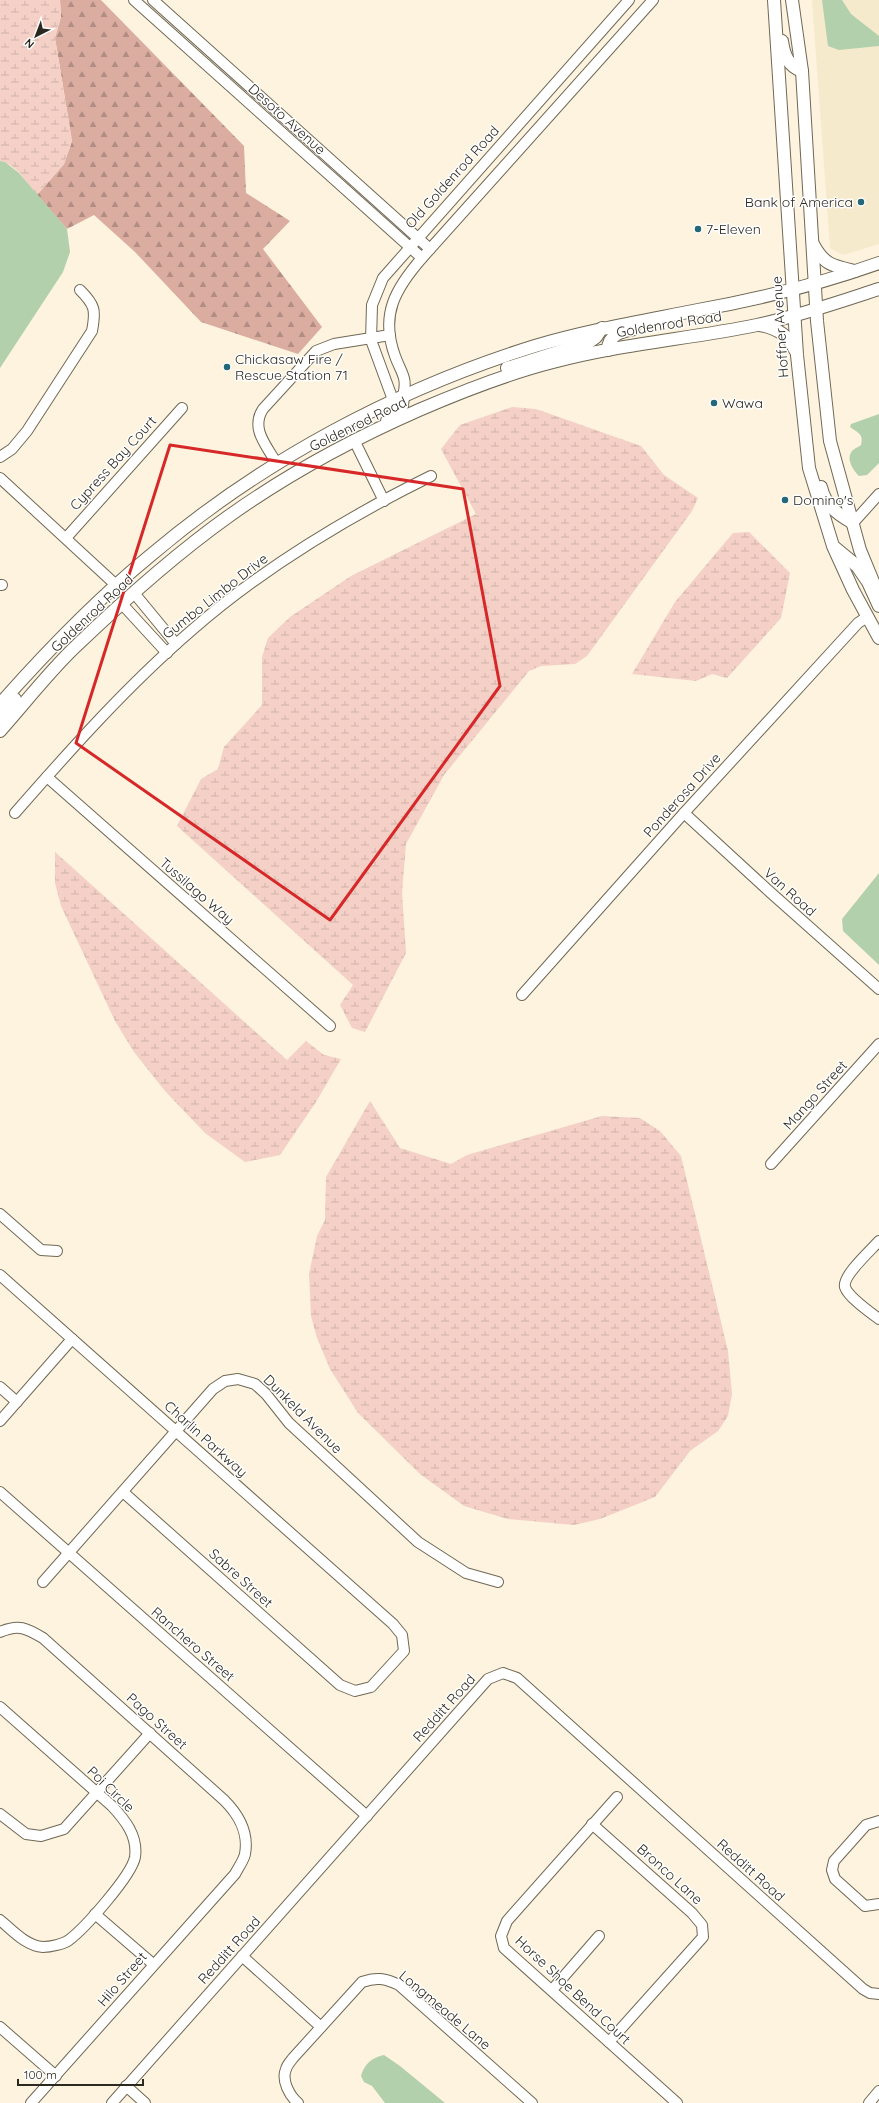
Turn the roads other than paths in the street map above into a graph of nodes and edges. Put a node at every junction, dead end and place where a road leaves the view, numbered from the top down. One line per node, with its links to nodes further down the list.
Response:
1 (134, 0): 10 (street, Desoto Avenue)
2 (153, 0): 8 (street, Desoto Avenue)
3 (629, 0): 8 (street, Old Goldenrod Road)
4 (775, 0): 7 (main road); 18 (main road, Hoffner Avenue)
5 (792, 0): 7 (main road)
6 (652, 1): 11 (street)
7 (802, 71): 9 (main road)
8 (417, 238): 10 (street, Old Goldenrod Road); 11 (street, Desoto Avenue)
9 (812, 243): 14 (main road); 15 (main road)
10 (409, 247): 12 (street, Desoto Avenue); 25 (street, Old Goldenrod Road)
11 (430, 249): 12 (street)
12 (422, 258): 24 (street)
13 (879, 263): 14 (main road, Goldenrod Road)
14 (855, 271): 15 (main road, Goldenrod Road)
15 (815, 284): 18 (main road, Goldenrod Road); 19 (main road)
16 (879, 289): 19 (main road, Goldenrod Road)
17 (80, 290): 34 (street)
18 (793, 290): 20 (main road, Goldenrod Road); 21 (main road, Hoffner Avenue)
19 (816, 309): 21 (main road, Goldenrod Road); 40 (main road)
20 (698, 310): 23 (main road, Goldenrod Road); 26 (main road)
21 (795, 315): 22 (main road, Goldenrod Road); 27 (main road, Hoffner Avenue)
22 (759, 324): 26 (main road, Goldenrod Road); 27 (main road)
23 (602, 328): 28 (main road); 29 (main road, Goldenrod Road)
24 (390, 335): 25 (street); 29 (street)
25 (371, 340): 29 (street, Old Goldenrod Road); 35 (street)
26 (608, 350): 28 (main road, Goldenrod Road)
27 (797, 354): 32 (main road, Hoffner Avenue)
28 (490, 381): 31 (main road, Goldenrod Road)
29 (398, 398): 31 (main road); 35 (main road, Goldenrod Road)
30 (182, 408): 41 (street, Cypress Bay Court)
31 (377, 429): 33 (main road, Goldenrod Road)
32 (804, 430): 40 (main road); 42 (main road, Hoffner Avenue)
33 (354, 440): 39 (street); 44 (main road, Goldenrod Road)
34 (0, 457)
35 (277, 464): 43 (main road, Goldenrod Road)
36 (431, 476): 39 (street, Gumbo Limbo Drive)
37 (0, 478): 41 (street)
38 (879, 494): 40 (street)
39 (384, 501): 52 (street, Gumbo Limbo Drive)
40 (853, 523): 45 (main road)
41 (66, 538): 43 (street)
42 (833, 546): 47 (main road); 48 (main road, Hoffner Avenue)
43 (116, 585): 54 (main road, Goldenrod Road)
44 (134, 593): 46 (main road, Goldenrod Road); 49 (street)
45 (879, 596)
46 (122, 604): 50 (street); 57 (main road, Goldenrod Road)
47 (879, 606)
48 (867, 617): 51 (main road, Hoffner Avenue); 60 (street, Ponderosa Drive)
49 (159, 623): 50 (street); 52 (street)
50 (148, 632): 53 (street)
51 (879, 638)
52 (176, 644): 53 (street, Gumbo Limbo Drive)
53 (167, 653): 58 (street, Gumbo Limbo Drive)
54 (28, 673): 55 (main road, Goldenrod Road); 56 (main road)
55 (0, 704)
56 (0, 716)
57 (0, 731)
58 (47, 777): 59 (street, Gumbo Limbo Drive); 63 (street, Tussilago Way)
59 (15, 812)
60 (684, 813): 61 (street, Van Road); 62 (street, Ponderosa Drive)
61 (879, 989)
62 (522, 995)
63 (330, 1026)
64 (879, 1044): 65 (street, Mango Street)
65 (771, 1164)
66 (0, 1214): 68 (street)
67 (879, 1241): 70 (street)
68 (57, 1252)
69 (0, 1275): 71 (street, Charlin Parkway)
70 (879, 1319)
71 (72, 1339): 73 (street); 75 (street, Charlin Parkway)
72 (0, 1387): 73 (street)
73 (17, 1402): 74 (street)
74 (0, 1421)
75 (177, 1432): 77 (street, Dunkeld Avenue); 80 (street, Dunkeld Avenue); 82 (street, Charlin Parkway)
76 (0, 1492): 78 (street, Ranchero Street)
77 (124, 1492): 78 (street, Dunkeld Avenue); 82 (street, Sabre Street)
78 (69, 1553): 79 (street, Dunkeld Avenue); 88 (street, Ranchero Street)
79 (43, 1582)
80 (498, 1582)
81 (0, 1632): 84 (street, Pago Street)
82 (340, 1684)
83 (0, 1707): 85 (street, Poi Circle)
84 (150, 1733): 85 (street); 91 (street, Pago Street)
85 (96, 1792): 87 (street); 93 (street, Poi Circle)
86 (617, 1797): 90 (street, Horse Shoe Bend Court)
87 (0, 1814)
88 (367, 1816): 96 (street, Redditt Road); 99 (street, Redditt Road)
89 (879, 1821): 92 (street)
90 (592, 1824): 98 (street, Horse Shoe Bend Court); 102 (street, Bronco Lane)
91 (235, 1874): 97 (street, Hilo Street)
92 (879, 1904)
93 (95, 1914): 94 (street, Poi Circle); 97 (street)
94 (0, 1920)
95 (599, 1936): 98 (street)
96 (242, 1956): 101 (street); 104 (street, Redditt Road)
97 (153, 1964): 103 (street, Hilo Street)
98 (552, 1990): 102 (street, Horse Shoe Bend Court)
99 (879, 1994)
100 (0, 2027): 103 (street)
101 (321, 2027): 109 (street, Longmeade Lane); 110 (street, Longmeade Lane)
102 (609, 2042): 111 (street, Horse Shoe Bend Court)
103 (56, 2076): 106 (street, Hilo Street)
104 (126, 2086): 107 (street, Redditt Road); 108 (street)
105 (879, 2091): 112 (street)
106 (31, 2103)
107 (112, 2103)
108 (145, 2103)
109 (298, 2103)
110 (532, 2103)
111 (677, 2103)
112 (869, 2103)

